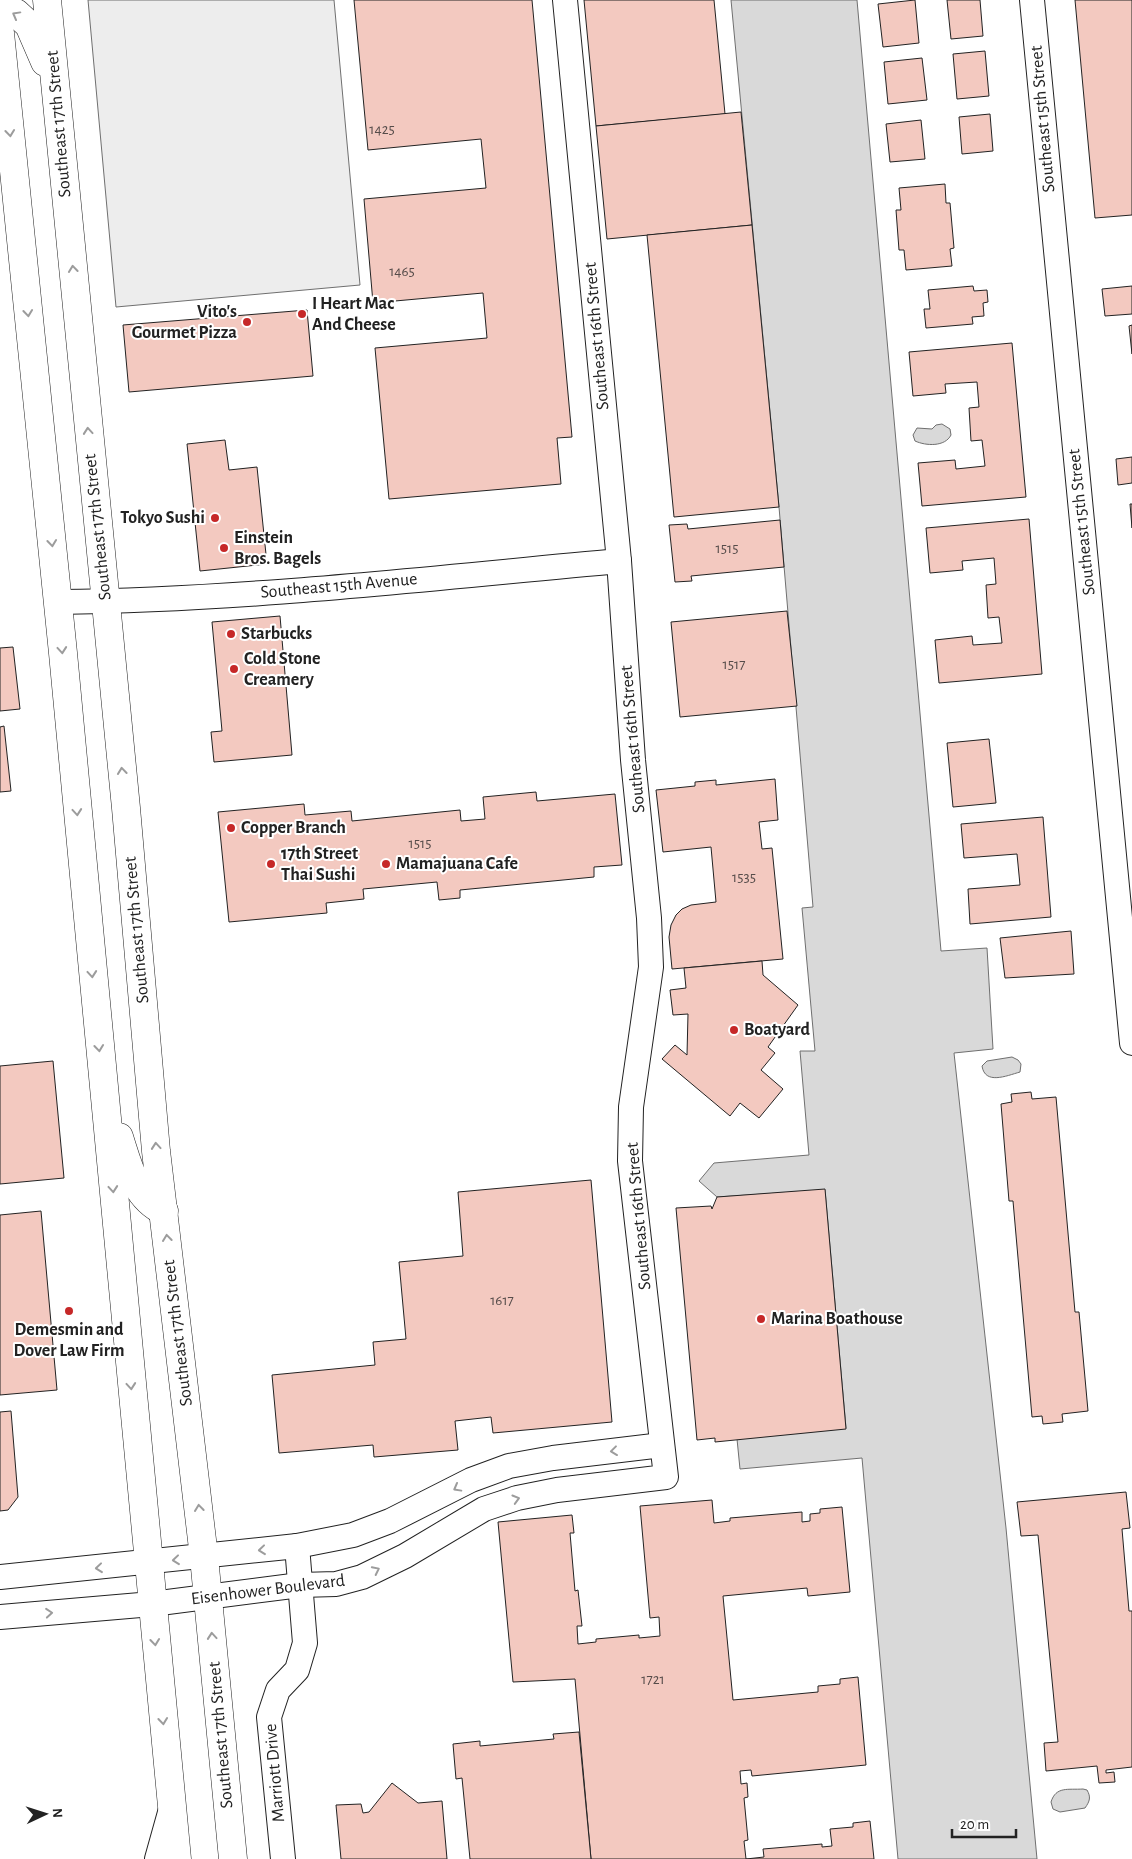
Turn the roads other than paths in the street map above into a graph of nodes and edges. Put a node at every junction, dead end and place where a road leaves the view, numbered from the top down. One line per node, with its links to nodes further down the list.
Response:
1 (565, 0): 7 (street, Southeast 16th Street)
2 (1032, 0): 10 (street, Southeast 15th Street)
3 (43, 6): 6 (main road, Southeast 17th Street)
4 (0, 9): 6 (main road, one-way to 4)
5 (0, 33): 9 (main road, one-way to 9)
6 (55, 87): 8 (main road, Southeast 17th Street, one-way to 6)
7 (619, 561): 8 (street, Southeast 15th Avenue); 13 (street, Southeast 16th Street)
8 (106, 601): 9 (street, Southeast 15th Avenue); 12 (main road, Southeast 17th Street, one-way to 8)
9 (58, 602): 11 (main road, one-way to 11)
10 (1132, 1044)
11 (103, 1088): 12 (main road); 17 (main road, one-way to 17)
12 (164, 1212): 16 (main road, Southeast 17th Street, one-way to 12)
13 (662, 1445): 14 (street, Southeast 16th Street); 15 (street, one-way to 15)
14 (666, 1477): 19 (street, Eisenhower Boulevard, one-way to 14)
15 (297, 1546): 16 (street, one-way to 16); 19 (street, Marriott Drive)
16 (204, 1557): 17 (street, one-way to 17); 20 (main road, Southeast 17th Street)
17 (148, 1563): 18 (street, one-way to 18); 21 (main road)
18 (0, 1578)
19 (300, 1585): 20 (street, Eisenhower Boulevard); 27 (street, Marriott Drive)
20 (208, 1597): 21 (street, Eisenhower Boulevard); 26 (main road, Southeast 17th Street, one-way to 20)
21 (152, 1604): 22 (street, Eisenhower Boulevard, one-way to 21); 23 (main road, one-way to 23)
22 (0, 1617)
23 (172, 1807): 24 (street); 25 (main road)
24 (157, 1859)
25 (177, 1859)
26 (233, 1859)
27 (283, 1859)

